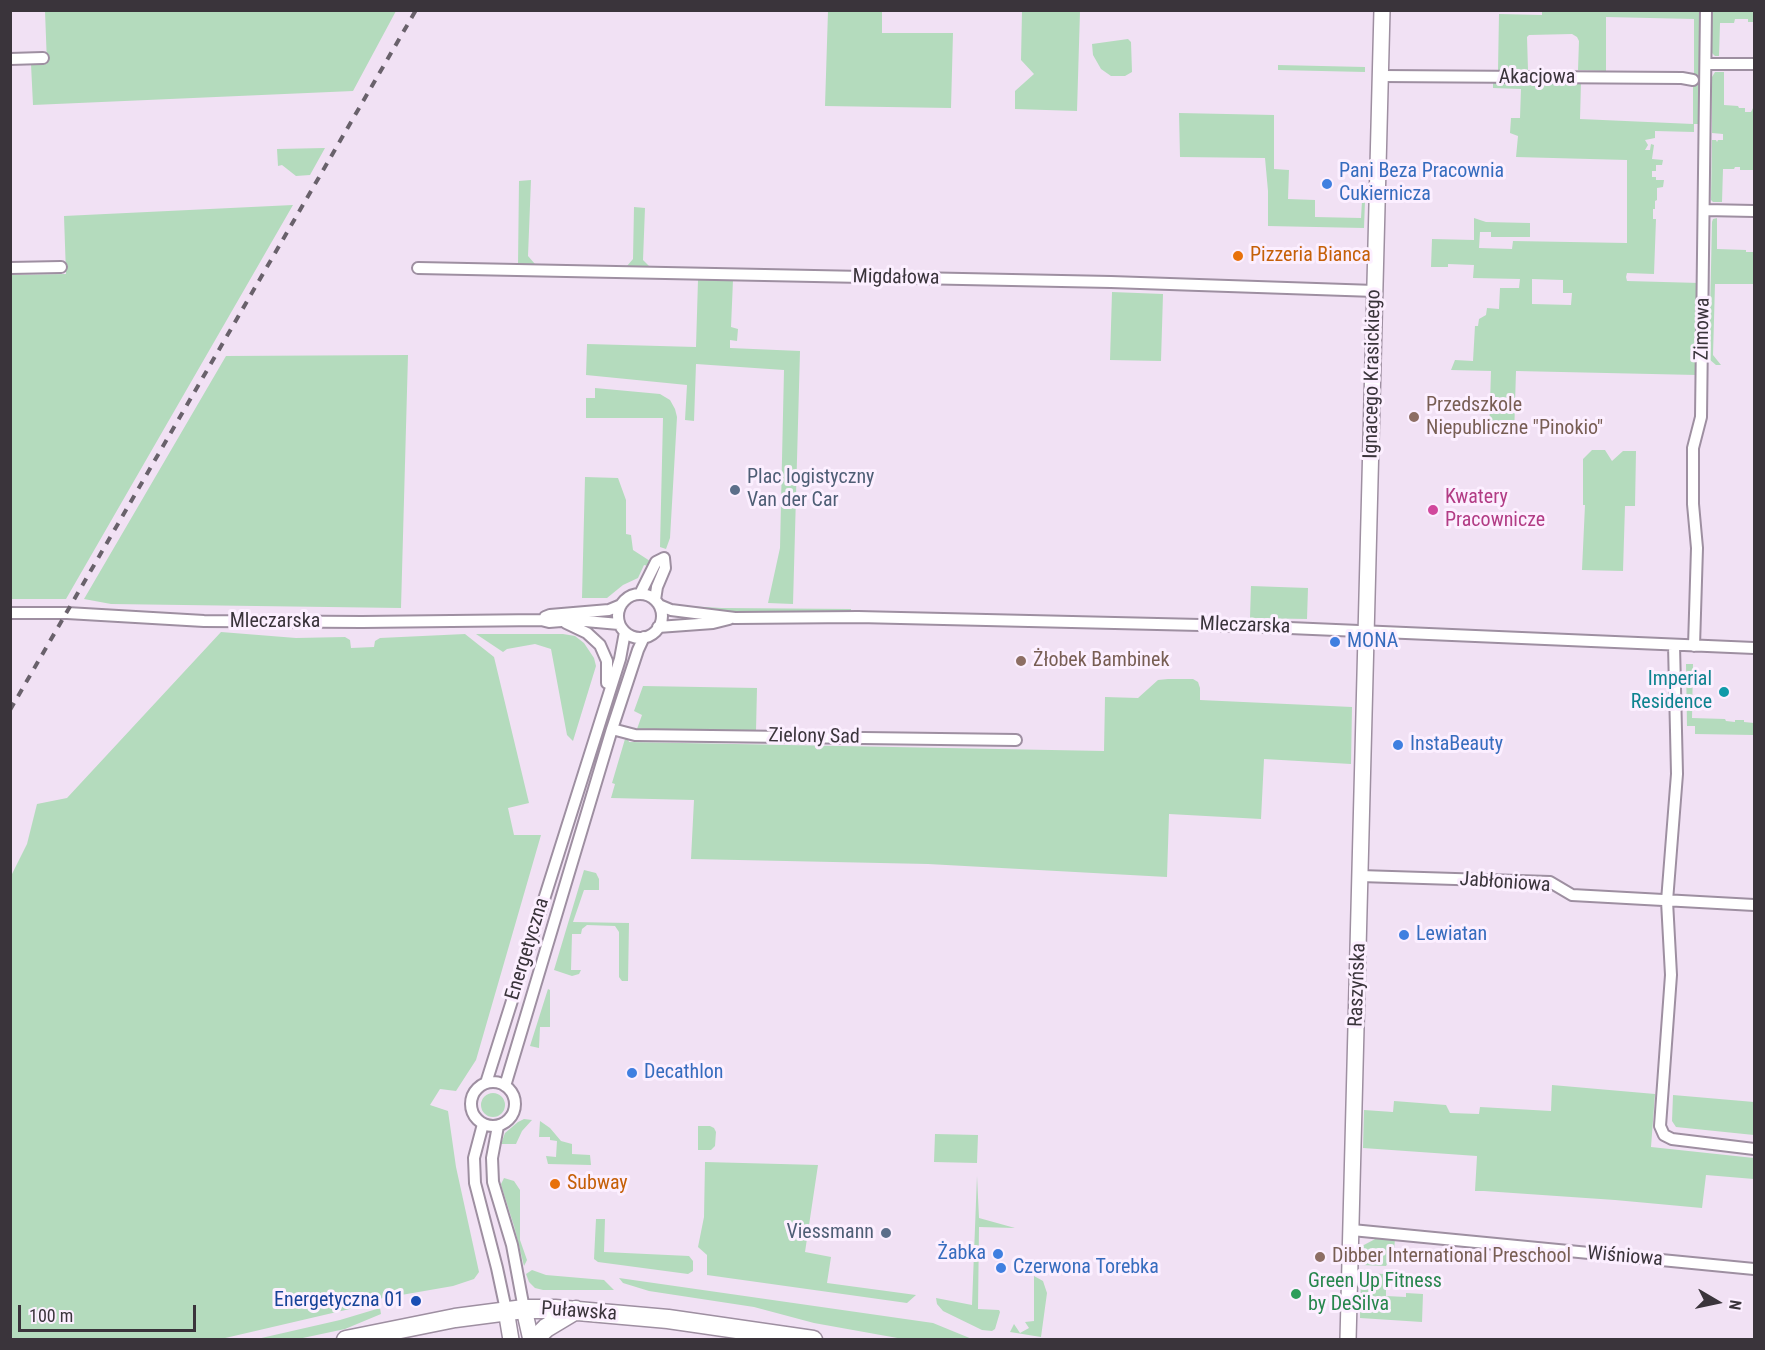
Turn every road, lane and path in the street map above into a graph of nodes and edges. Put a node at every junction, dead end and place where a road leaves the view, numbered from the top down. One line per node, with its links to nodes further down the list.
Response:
1 (1382, 10): 7 (street, Ignacego Krasickiego)
2 (1706, 10): 5 (street, Zimowa)
3 (43, 58): 4 (street)
4 (10, 59)
5 (1706, 64): 6 (street); 9 (street, Zimowa)
6 (1755, 64)
7 (1381, 76): 8 (street, Akacjowa); 14 (street, Ignacego Krasickiego)
8 (1693, 81)
9 (1705, 210): 10 (street); 28 (street, Zimowa)
10 (1755, 211)
11 (61, 267): 12 (street)
12 (10, 268)
13 (418, 268): 14 (street, Migdałowa)
14 (1375, 291): 25 (street, Ignacego Krasickiego)
15 (640, 594): 16 (street); 16 (street); 17 (street)
16 (657, 603): 19 (street, Mleczarska); 23 (street)
17 (621, 604): 20 (street, Mleczarska); 24 (street)
18 (10, 613): 20 (street, Mleczarska)
19 (735, 618): 22 (street, Mleczarska); 25 (street, Mleczarska)
20 (540, 620): 21 (street, Mleczarska)
21 (564, 622): 24 (street, Mleczarska); 31 (street, Mleczarska)
22 (682, 626): 23 (street, Mleczarska); 30 (street)
23 (658, 627): 26 (street)
24 (622, 628): 26 (street); 31 (street, Energetyczna)
25 (1367, 630): 27 (street, Mleczarska); 36 (street, Raszyńska)
26 (644, 637): 30 (street, Energetyczna)
27 (1674, 645): 28 (street, Mleczarska); 37 (street)
28 (1694, 646): 29 (street, Mleczarska)
29 (1755, 648)
30 (632, 668): 32 (street, Energetyczna)
31 (603, 710): 34 (street, Energetyczna)
32 (612, 729): 33 (street, Zielony Sad); 35 (street, Energetyczna)
33 (1016, 740)
34 (570, 816): 35 (street); 39 (street, Energetyczna)
35 (584, 821): 40 (street, Energetyczna)
36 (1360, 876): 37 (street, Jabłoniowa); 44 (street, Raszyńska)
37 (1667, 900): 38 (street, Jabłoniowa); 43 (street)
38 (1755, 905)
39 (486, 1083): 40 (street); 41 (street)
40 (505, 1086): 42 (street)
41 (483, 1124): 42 (street); 47 (street)
42 (498, 1126): 46 (street)
43 (1755, 1149)
44 (1352, 1230): 45 (street, Wiśniowa); 53 (street, Raszyńska)
45 (1755, 1269)
46 (524, 1309): 47 (main road, Puławska); 48 (main road, Puławska); 51 (street)
47 (506, 1310): 49 (main road, Puławska); 50 (street)
48 (576, 1310): 51 (main road); 52 (main road, Puławska)
49 (346, 1340)
50 (511, 1340)
51 (532, 1340)
52 (813, 1340)
53 (1348, 1340)

